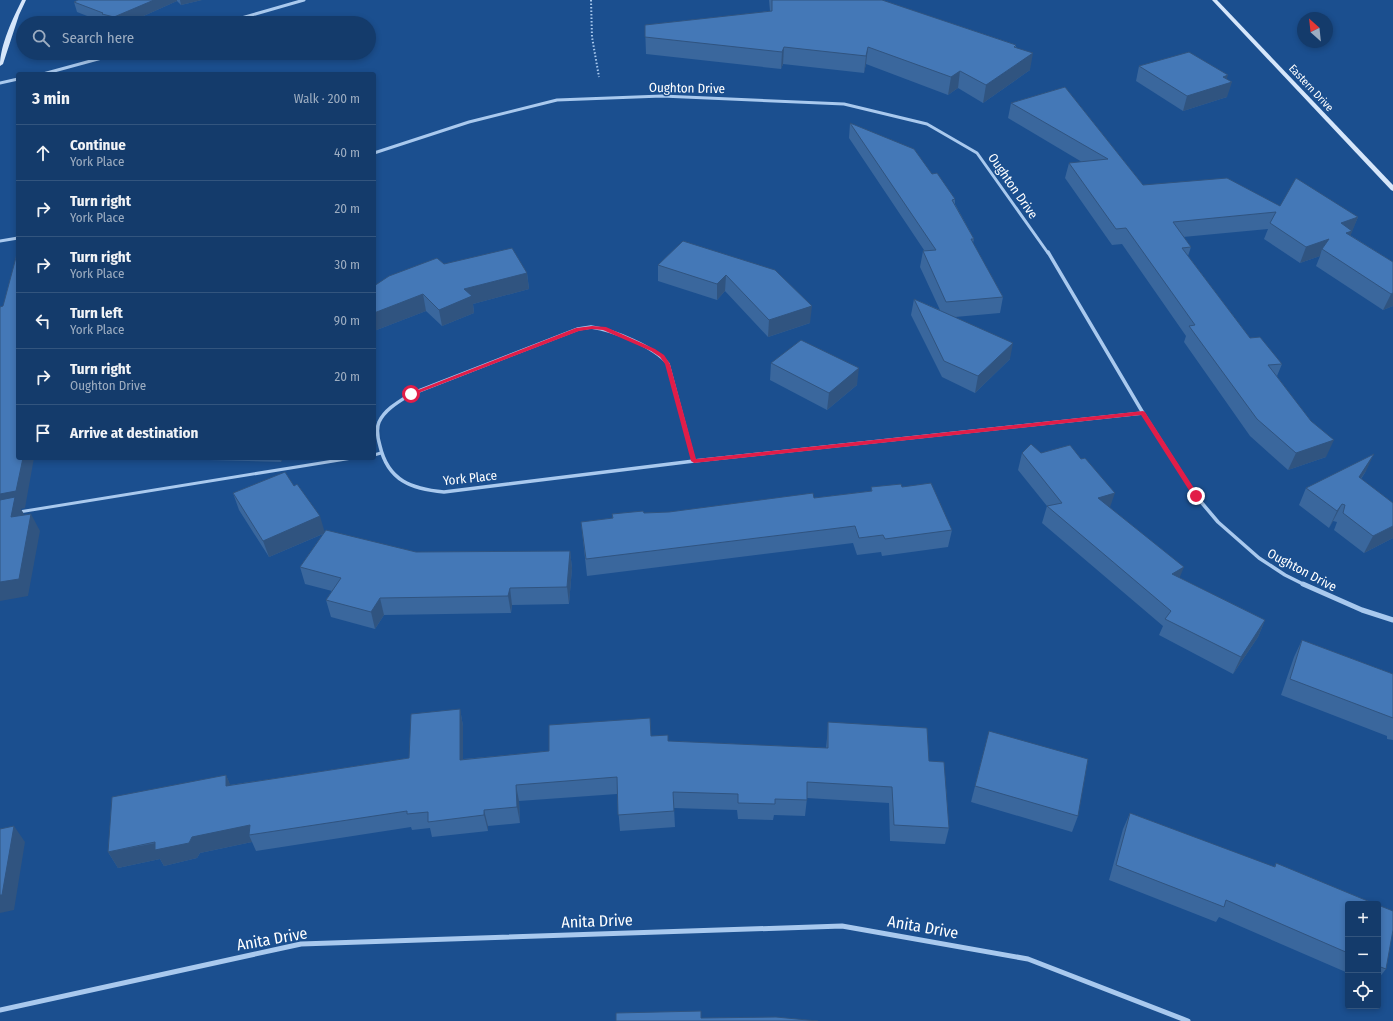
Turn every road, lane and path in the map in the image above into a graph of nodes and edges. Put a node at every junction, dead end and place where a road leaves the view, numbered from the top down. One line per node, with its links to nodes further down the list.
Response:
1 (24, 0): 5 (street)
2 (304, 0): 6 (street)
3 (591, 0): 13 (path)
4 (1214, 0): 15 (street, Eastern Drive)
5 (17, 16)
6 (248, 16)
7 (16, 18): 9 (street)
8 (94, 60): 10 (street)
9 (0, 64)
10 (50, 72)
11 (16, 79): 12 (street)
12 (0, 83)
13 (603, 98): 14 (street, Oughton Drive); 18 (street, Oughton Drive)
14 (376, 152)
15 (1393, 189)
16 (16, 238): 17 (street)
17 (0, 240)
18 (1143, 413): 22 (street, York Place); 24 (street, Oughton Drive)
19 (376, 454): 20 (lane)
20 (381, 454): 22 (street, York Place); 22 (street, York Place)
21 (340, 460): 23 (lane)
22 (694, 461)
23 (16, 512)
24 (1393, 620)
25 (0, 1010): 26 (street, Anita Drive)
26 (1188, 1021)

